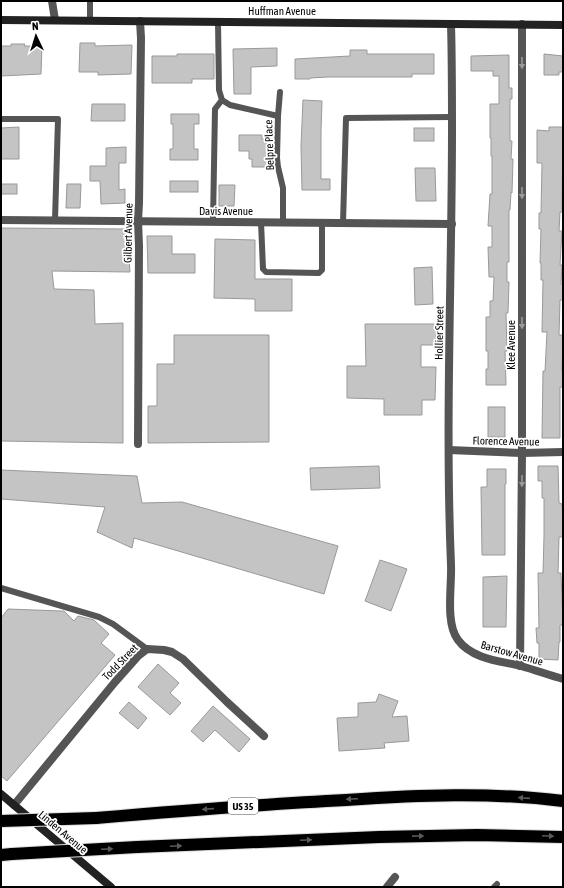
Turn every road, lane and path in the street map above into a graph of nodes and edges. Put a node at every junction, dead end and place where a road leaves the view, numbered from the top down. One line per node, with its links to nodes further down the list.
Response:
1 (52, 1): 4 (street)
2 (90, 1): 5 (lane)
3 (1, 20): 4 (street, Huffman Avenue)
4 (55, 20): 5 (street, Huffman Avenue)
5 (90, 21): 6 (street, Huffman Avenue)
6 (140, 21): 7 (street, Huffman Avenue); 18 (street, Gilbert Avenue)
7 (218, 22): 8 (street, Huffman Avenue); 12 (lane)
8 (451, 24): 9 (street, Huffman Avenue); 14 (street, Hollier Street)
9 (522, 24): 10 (street, Huffman Avenue); 28 (street, Klee Avenue, one-way to 28)
10 (563, 25)
11 (280, 92): 13 (lane, Belpre Place)
12 (222, 100): 13 (lane); 19 (lane)
13 (278, 116): 21 (lane, Belpre Place)
14 (452, 117): 23 (lane); 24 (street, Hollier Street)
15 (1, 119): 17 (lane)
16 (1, 220): 17 (street, Davis Avenue)
17 (55, 220): 18 (street, Davis Avenue)
18 (138, 221): 19 (street, Davis Avenue); 25 (street, Gilbert Avenue)
19 (213, 222): 20 (street, Davis Avenue)
20 (261, 222): 21 (street, Davis Avenue); 22 (lane)
21 (283, 222): 22 (street, Davis Avenue)
22 (322, 222): 23 (street, Davis Avenue)
23 (343, 223): 24 (street, Davis Avenue)
24 (452, 224): 26 (street, Hollier Street)
25 (138, 444)
26 (449, 450): 28 (street, Florence Avenue); 30 (street, Hollier Street)
27 (563, 452): 28 (street, Florence Avenue)
28 (522, 454): 32 (street, Klee Avenue, one-way to 32)
29 (1, 588): 31 (lane)
30 (458, 641): 32 (street, Barstow Avenue)
31 (147, 650): 34 (street, Todd Street); 37 (street, Todd Street)
32 (520, 666): 33 (street, Barstow Avenue)
33 (563, 679)
34 (264, 736)
35 (1, 794): 37 (street, Linden Avenue)
36 (563, 801): 38 (highway, US 35, one-way to 38, bridge)
37 (14, 805): 42 (street, Linden Avenue)
38 (1, 821)
39 (563, 837): 40 (highway, one-way to 39, bridge)
40 (7, 855)
41 (395, 877): 43 (street)
42 (111, 887)
43 (387, 887)

